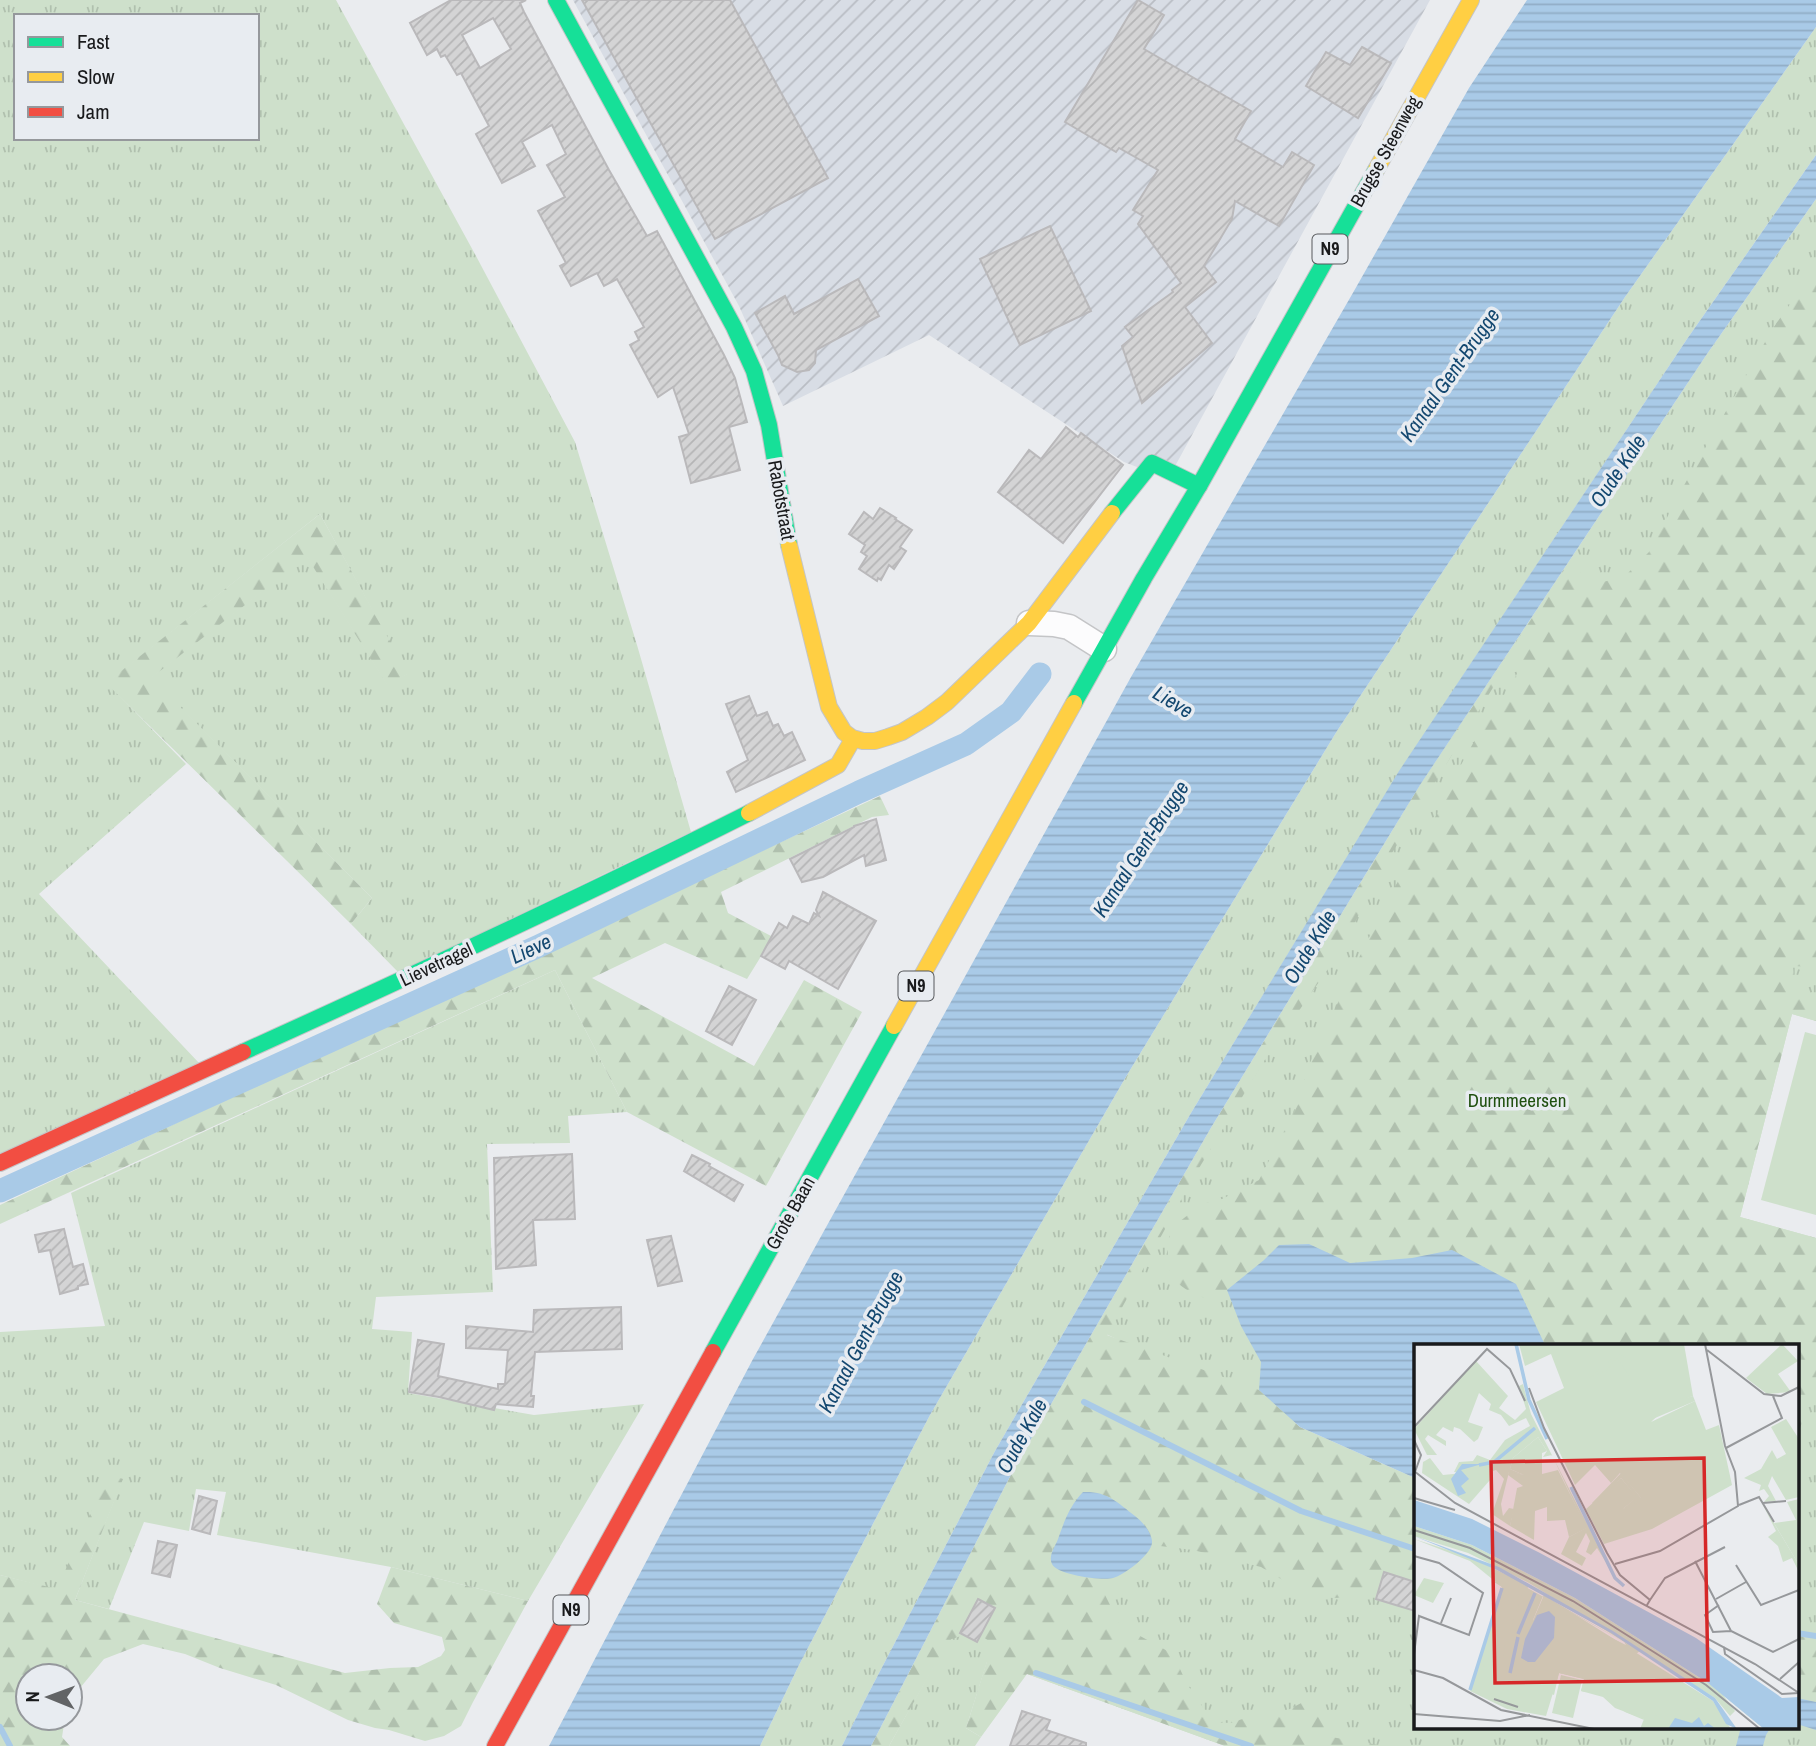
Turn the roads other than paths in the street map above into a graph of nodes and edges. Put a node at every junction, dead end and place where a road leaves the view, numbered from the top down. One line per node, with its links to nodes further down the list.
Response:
1 (555, 0): 7 (street, Rabotstraat)
2 (1471, 0): 3 (street, Brugse Steenweg / N9)
3 (1199, 486): 4 (street); 5 (street, Brugse Steenweg / N9)
4 (1030, 623): 5 (street); 7 (street)
5 (1104, 649): 6 (street, Brugse Steenweg / N9)
6 (1087, 681): 9 (street, Grote Baan / N9)
7 (853, 739): 8 (street, Lievetragel)
8 (0, 1163)
9 (495, 1746)

